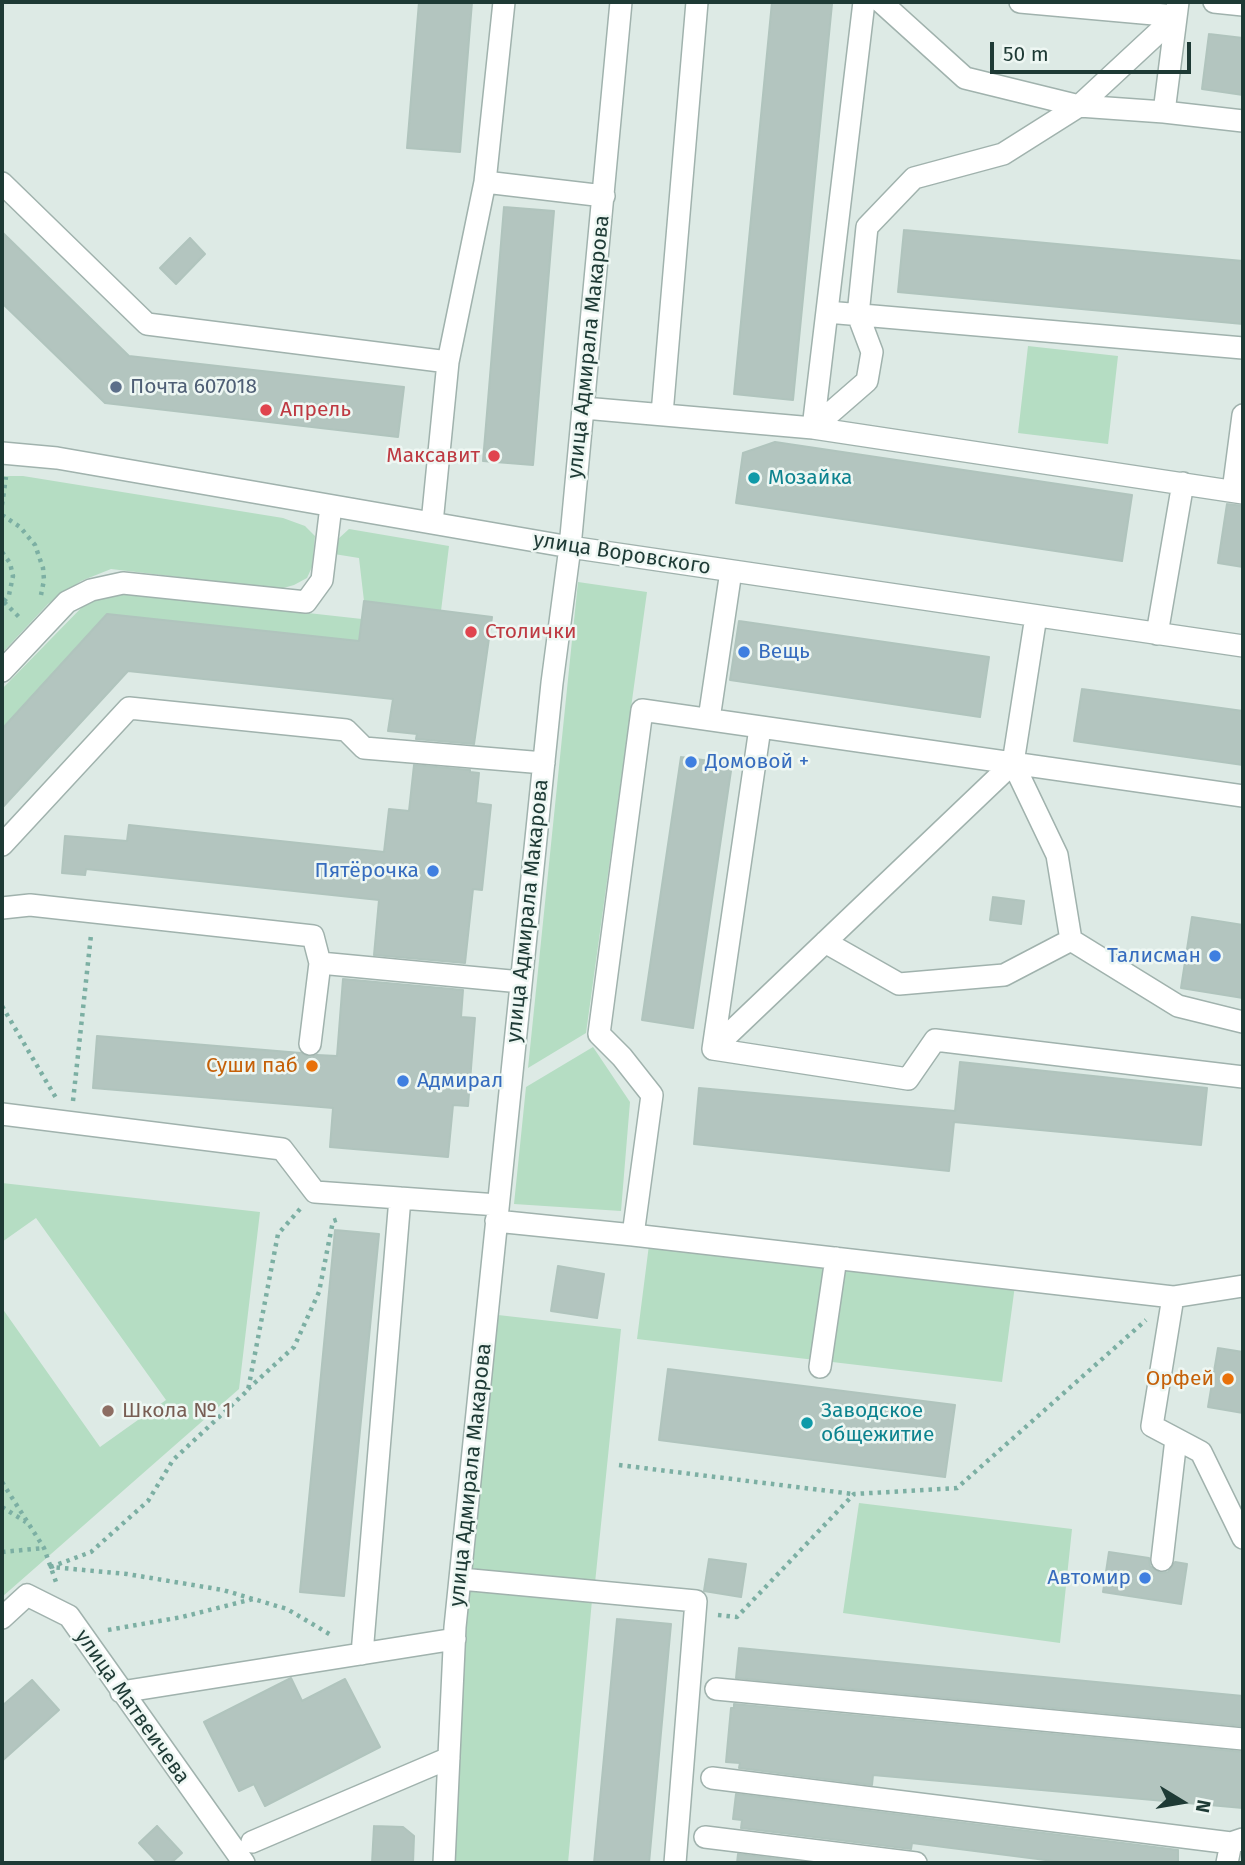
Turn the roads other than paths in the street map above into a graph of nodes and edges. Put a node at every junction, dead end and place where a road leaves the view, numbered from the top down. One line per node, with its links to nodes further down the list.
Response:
1 (504, 2): 13 (street)
2 (621, 2): 15 (street, улица Адмирала Макарова)
3 (697, 2): 21 (street)
4 (864, 2): 16 (street)
5 (881, 2): 10 (street)
6 (1020, 2): 9 (street)
7 (1213, 2): 8 (street)
8 (1243, 5)
9 (1177, 9): 10 (street); 11 (street)
10 (1079, 106): 11 (street); 17 (street)
11 (1164, 112): 12 (street)
12 (1243, 121)
13 (485, 182): 15 (street); 19 (street)
14 (2, 183): 19 (street)
15 (604, 196): 20 (street, улица Адмирала Макарова)
16 (827, 312): 17 (street); 23 (street)
17 (858, 315): 18 (street); 23 (street)
18 (1243, 348)
19 (448, 362): 28 (street)
20 (584, 408): 21 (street); 29 (street, улица Адмирала Макарова)
21 (662, 414): 23 (street)
22 (1243, 415): 26 (street)
23 (813, 428): 25 (street)
24 (2, 453): 27 (street, улица Воровского)
25 (1183, 483): 26 (street); 32 (street)
26 (1238, 492)
27 (331, 506): 28 (street, улица Воровского); 34 (street)
28 (432, 523): 29 (street, улица Воровского)
29 (570, 547): 30 (street, улица Воровского); 37 (street, улица Адмирала Макарова)
30 (731, 571): 31 (street, улица Воровского); 35 (street)
31 (1036, 616): 32 (street, улица Воровского); 38 (street)
32 (1157, 634): 33 (street, улица Воровского)
33 (1243, 646)
34 (2, 671)
35 (709, 719): 36 (street); 53 (street)
36 (761, 728): 38 (street); 48 (street)
37 (544, 763): 40 (street); 45 (street, улица Адмирала Макарова)
38 (1013, 763): 39 (street); 42 (street); 43 (street)
39 (1243, 796)
40 (2, 845)
41 (2, 908): 44 (street)
42 (1071, 940): 43 (street); 46 (street)
43 (825, 942): 48 (street)
44 (320, 963): 45 (street); 47 (street)
45 (521, 982): 52 (street, улица Адмирала Макарова)
46 (1243, 1022)
47 (310, 1044)
48 (713, 1049): 49 (street)
49 (1243, 1077)
50 (2, 1114): 51 (street)
51 (400, 1198): 52 (street); 65 (street)
52 (497, 1213): 53 (street); 62 (street, улица Адмирала Макарова)
53 (634, 1235): 54 (street)
54 (836, 1258): 56 (street); 57 (street)
55 (1243, 1286): 56 (street)
56 (1173, 1297): 58 (street)
57 (820, 1367)
58 (1176, 1439): 59 (street); 61 (street)
59 (1235, 1504): 60 (street)
60 (1243, 1538)
61 (1162, 1560)
62 (461, 1579): 64 (street, улица Адмирала Макарова); 76 (street)
63 (2, 1618): 67 (street, улица Матвеичева)
64 (455, 1639): 65 (street); 69 (street, улица Адмирала Макарова)
65 (362, 1654): 67 (street)
66 (716, 1689): 68 (street)
67 (121, 1692): 74 (street, улица Матвеичева)
68 (1243, 1739)
69 (449, 1758): 72 (street); 75 (street, улица Адмирала Макарова)
70 (712, 1778): 73 (street)
71 (705, 1837): 77 (street)
72 (252, 1842)
73 (1234, 1848)
74 (244, 1863)
75 (444, 1863)
76 (675, 1863)
77 (916, 1863)

